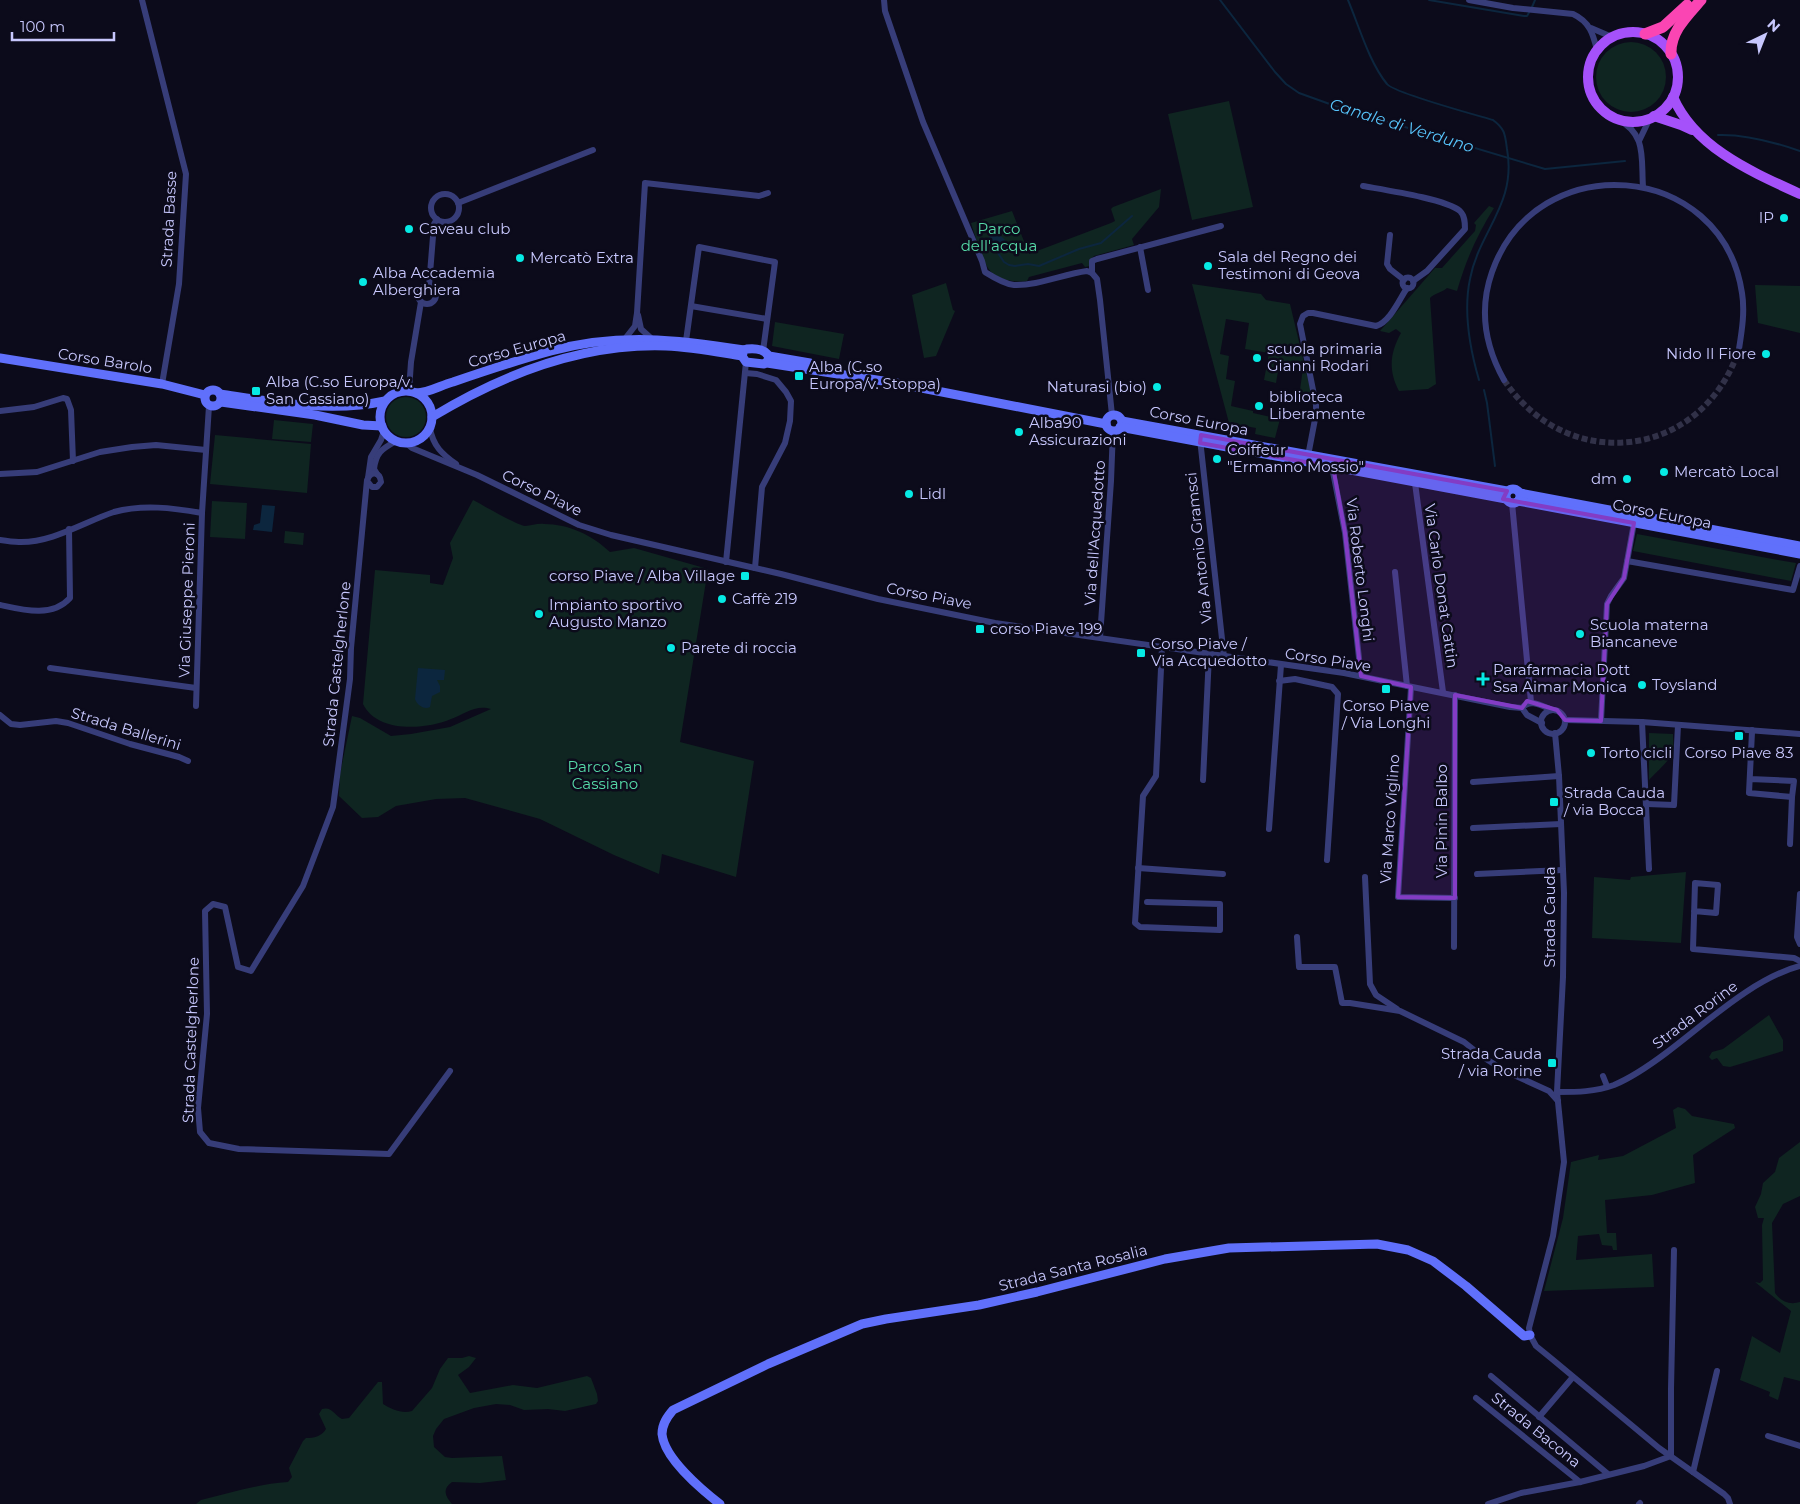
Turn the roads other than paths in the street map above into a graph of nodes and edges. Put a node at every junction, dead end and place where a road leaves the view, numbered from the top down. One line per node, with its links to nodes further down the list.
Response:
1 (142, 0): 45 (street, Strada Basse)
2 (884, 0): 26 (street)
3 (1469, 0): 6 (street)
4 (1691, 0): 7 (highway)
5 (1701, 0): 10 (highway)
6 (1591, 28): 8 (street); 9 (street)
7 (1645, 34): 8 (main road); 10 (main road)
8 (1612, 37): 9 (main road)
9 (1597, 50): 13 (main road)
10 (1671, 54): 11 (main road)
11 (1673, 97): 12 (main road); 14 (main road)
12 (1652, 117): 13 (main road); 14 (main road); 15 (street)
13 (1617, 119): 15 (street)
14 (1699, 134): 20 (main road)
15 (1639, 141): 18 (street)
16 (593, 150): 21 (street)
17 (1363, 186): 28 (street)
18 (1643, 187): 39 (street); 44 (street)
19 (768, 193): 34 (street)
20 (1800, 194)
21 (458, 203): 22 (street); 22 (street)
22 (437, 219): 29 (street)
23 (1221, 226): 25 (street)
24 (1390, 235): 27 (street)
25 (1140, 247): 26 (street); 31 (street)
26 (1092, 273): 53 (street, Via dell'Acquedotto)
27 (1404, 280): 28 (street); 30 (street)
28 (1413, 281): 30 (street)
29 (428, 286): 32 (street); 32 (street)
30 (1407, 288): 60 (street)
31 (1148, 290)
32 (421, 302): 46 (street)
33 (691, 306): 35 (street); 35 (street); 38 (street)
34 (637, 313): 36 (street); 37 (street)
35 (767, 319): 41 (street)
36 (652, 339): 37 (main road, Corso Europa); 38 (main road, Corso Europa)
37 (624, 340): 46 (main road, Corso Europa)
38 (686, 341): 40 (main road, Corso Europa)
39 (1739, 349)
40 (744, 356): 41 (main road); 41 (main road); 43 (street); 52 (main road, Corso Europa)
41 (766, 356): 53 (main road, Corso Europa); 53 (main road, Corso Europa)
42 (0, 358): 45 (main road, Corso Barolo)
43 (745, 373): 78 (street); 80 (street)
44 (1504, 380)
45 (162, 384): 47 (main road, Corso Barolo)
46 (413, 392): 49 (main road); 52 (main road)
47 (204, 396): 48 (main road); 50 (main road)
48 (220, 398): 49 (main road); 50 (main road); 55 (main road)
49 (385, 401): 55 (main road)
50 (209, 406): 59 (street, Via Giuseppe Pieroni)
51 (0, 411): 61 (street)
52 (432, 417): 54 (main road)
53 (1113, 423): 56 (main road, Corso Europa); 83 (street, Via dell'Acquedotto)
54 (430, 428): 58 (main road); 63 (street)
55 (383, 429): 57 (main road); 66 (street)
56 (1200, 439): 60 (main road, Corso Europa); 62 (main road, Corso Europa); 86 (street, Via Antonio Gramsci)
57 (396, 441): 58 (main road); 65 (street)
58 (406, 443): 63 (street)
59 (206, 450): 61 (street); 71 (street, Via Giuseppe Pieroni)
60 (1308, 456): 69 (main road, Corso Europa)
61 (73, 461): 64 (street)
62 (1332, 467): 67 (main road, Corso Europa); 89 (street, Via Roberto Longhi)
63 (463, 469): 78 (street, Corso Piave)
64 (0, 474)
65 (378, 474): 66 (street); 68 (street)
66 (368, 480): 68 (street); 70 (street)
67 (1415, 483): 69 (main road, Corso Europa); 93 (street, Via Carlo Donat Cattin)
68 (374, 487): 70 (street)
69 (1513, 497): 72 (main road, Corso Europa); 75 (main road, Corso Europa); 95 (street)
70 (366, 502): 136 (street, Strada Castelgherlone)
71 (202, 513): 73 (street, Via Giuseppe Pieroni); 92 (street, Via Giuseppe Pieroni)
72 (1634, 523): 76 (main road, Corso Europa); 77 (street)
73 (69, 530): 74 (street, Via Giuseppe Pieroni); 82 (street)
74 (0, 540)
75 (1800, 546)
76 (1800, 554)
77 (1627, 561): 79 (street); 101 (street)
78 (726, 562): 80 (street, Corso Piave)
79 (1800, 566)
80 (755, 568): 83 (street, Corso Piave)
81 (1395, 572): 91 (street)
82 (0, 605)
83 (1100, 637): 84 (street, Corso Piave)
84 (1162, 647): 85 (street, Corso Piave); 120 (street)
85 (1209, 655): 86 (street, Corso Piave); 111 (street)
86 (1224, 657): 87 (street, Corso Piave)
87 (1281, 665): 89 (street, Corso Piave); 90 (street)
88 (50, 668): 92 (street, Via Giuseppe Pieroni)
89 (1360, 676): 91 (street, Corso Piave)
90 (1279, 681): 117 (street); 119 (street)
91 (1409, 686): 93 (street, Corso Piave); 127 (street, Via Marco Viglino)
92 (196, 688): 96 (street, Via Giuseppe Pieroni)
93 (1443, 692): 94 (street, Corso Piave)
94 (1455, 695): 97 (street, Corso Piave); 127 (street, Via Pinin Balbo)
95 (1530, 702): 97 (street); 98 (street)
96 (196, 706)
97 (1522, 708): 103 (street, Corso Piave)
98 (1552, 710): 100 (street); 103 (street)
99 (0, 715): 108 (street, Strada Ballerini)
100 (1565, 720): 101 (street); 106 (street)
101 (1601, 720): 102 (street)
102 (1642, 722): 104 (street); 114 (street)
103 (1542, 723): 106 (street)
104 (1678, 725): 105 (street); 114 (street)
105 (1752, 730): 107 (street); 110 (street)
106 (1555, 734): 109 (street, Strada Cauda)
107 (1800, 734)
108 (188, 761)
109 (1559, 776): 112 (street); 115 (street, Strada Cauda)
110 (1750, 779): 113 (street); 113 (street)
111 (1203, 780)
112 (1473, 782)
113 (1792, 797): 118 (street)
114 (1647, 804): 121 (street)
115 (1561, 824): 116 (street); 122 (street, Strada Cauda)
116 (1473, 828)
117 (1269, 829)
118 (1790, 844)
119 (1327, 860)
120 (1138, 868): 123 (street); 128 (street)
121 (1649, 869)
122 (1563, 870): 124 (street); 139 (street, Strada Cauda)
123 (1222, 874)
124 (1477, 874)
125 (1365, 877): 135 (street)
126 (1800, 894): 131 (street)
127 (1455, 898): 132 (street, Via Pinin Balbo)
128 (1147, 902)
129 (1694, 911): 129 (street); 133 (street)
130 (1297, 937): 135 (street)
131 (1800, 944)
132 (1454, 948)
133 (1800, 961)
134 (1800, 966): 138 (street, Strada Rorine)
135 (1400, 1011): 140 (street)
136 (450, 1071)
137 (1603, 1076): 138 (street)
138 (1607, 1086): 139 (street, Strada Rorine)
139 (1557, 1092): 140 (street, Strada Cauda)
140 (1558, 1101): 142 (street, Strada Cauda)
141 (1674, 1250): 150 (street)
142 (1530, 1336): 145 (street, Strada Santa Rosalia); 154 (main road, Strada Santa Rosalia)
143 (1718, 1371): 151 (street)
144 (1491, 1376): 147 (street)
145 (1573, 1377): 147 (street); 150 (street, Strada Santa Rosalia)
146 (1476, 1398): 153 (street, Strada Bacona)
147 (1538, 1417): 152 (street, Strada Bacona)
148 (1768, 1436): 149 (street)
149 (1800, 1446)
150 (1672, 1456): 151 (street, Strada Santa Rosalia); 152 (street, Strada Bacona)
151 (1693, 1472): 156 (street, Strada Santa Rosalia)
152 (1608, 1474): 153 (street, Strada Bacona)
153 (1580, 1482): 155 (street, Strada Bacona)
154 (720, 1504)
155 (1488, 1504)
156 (1730, 1504)

